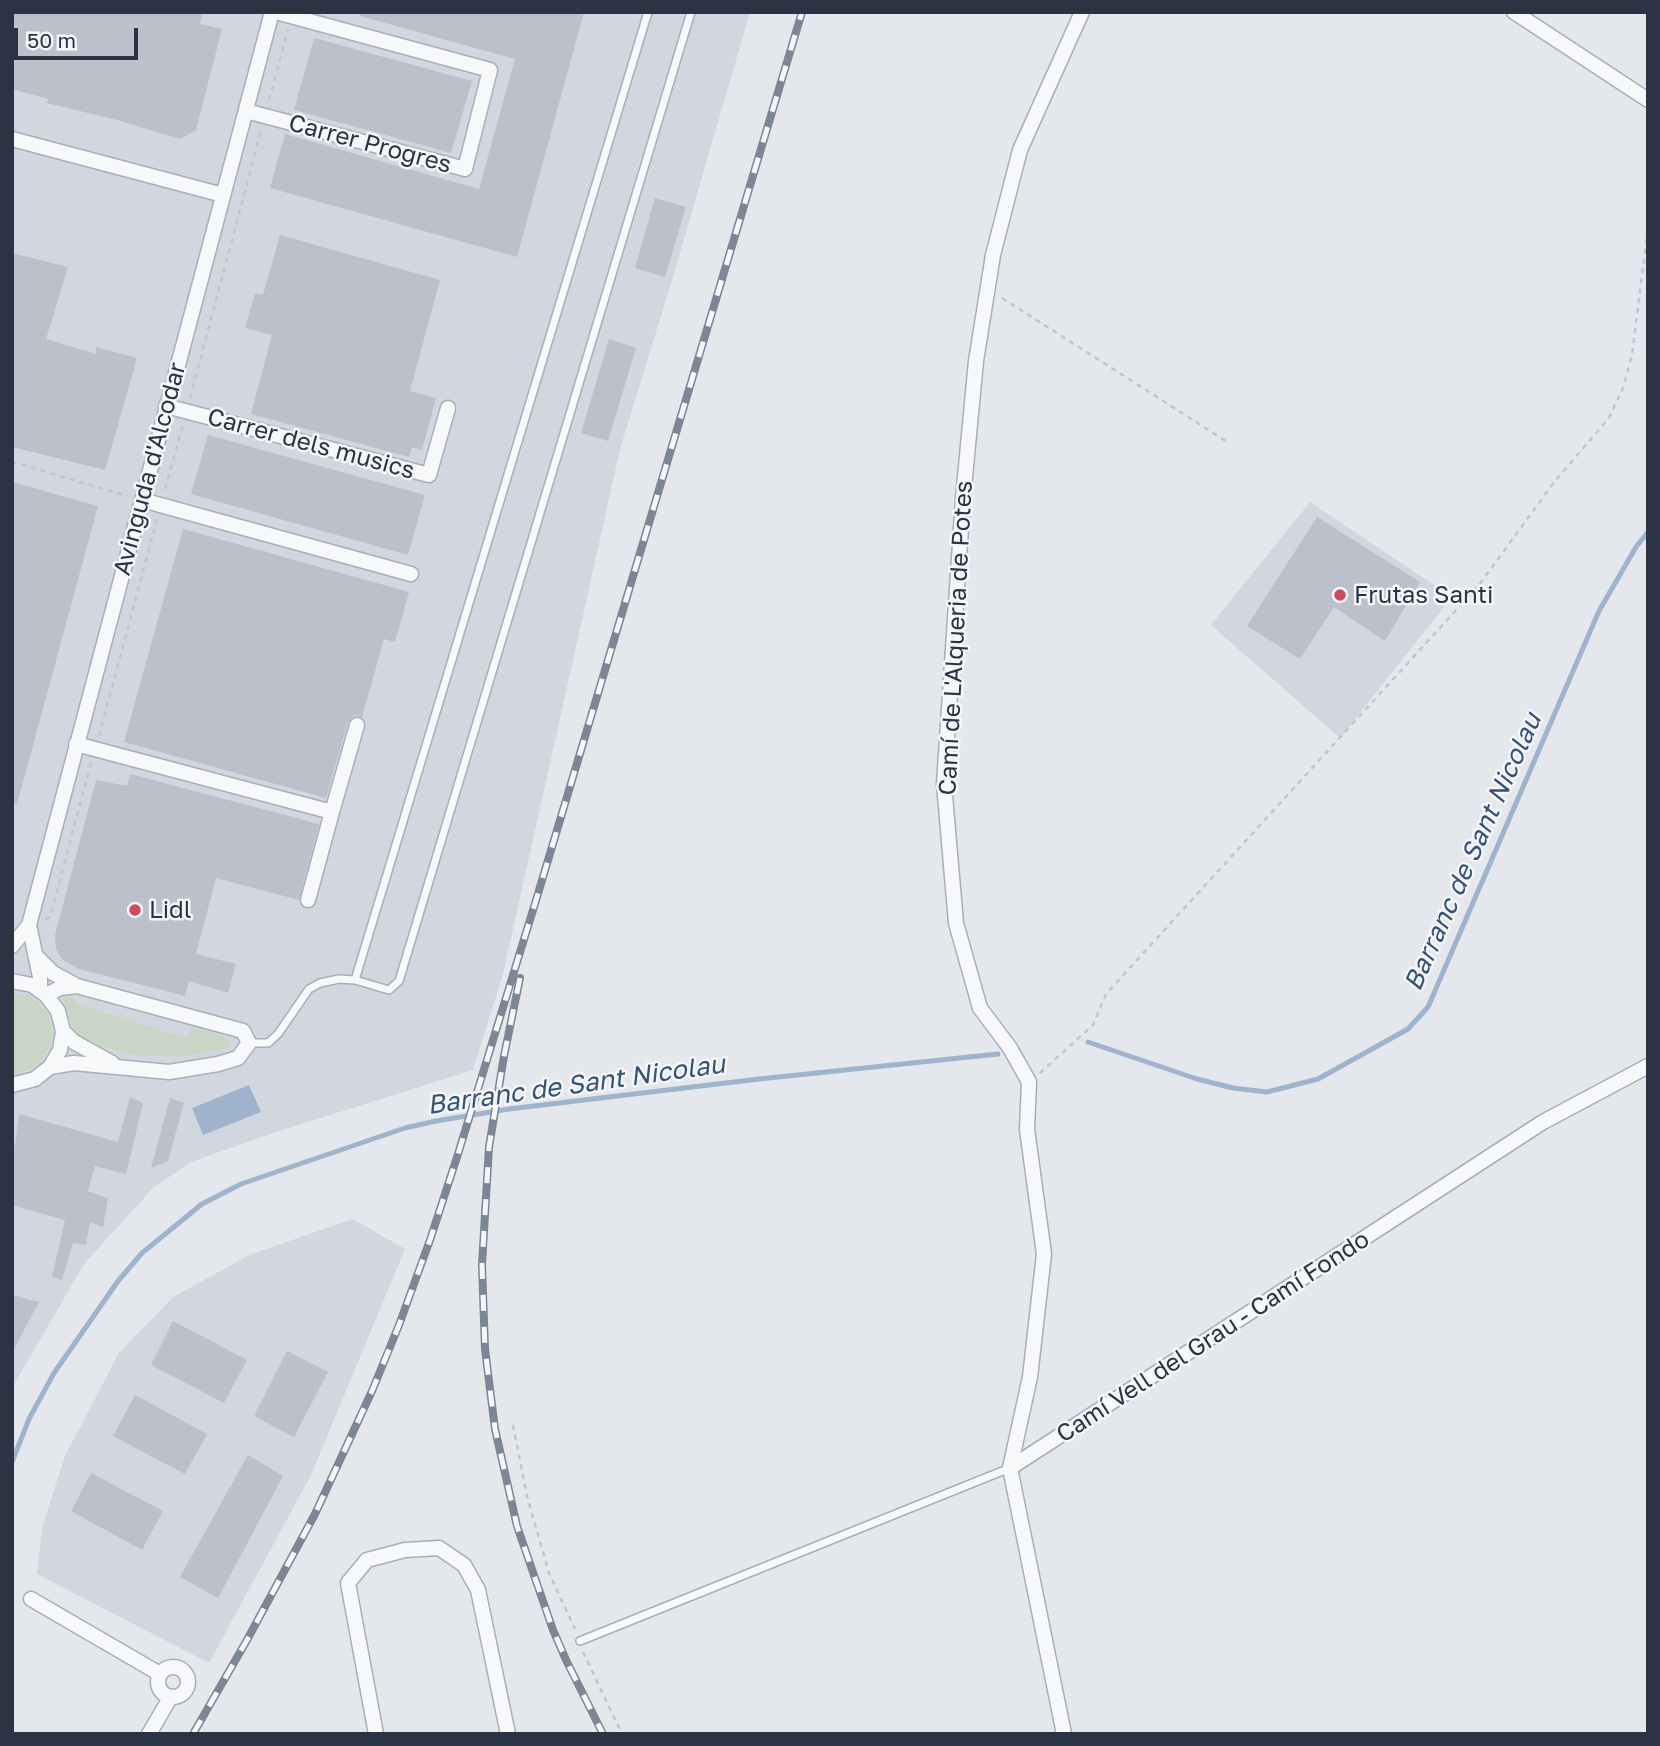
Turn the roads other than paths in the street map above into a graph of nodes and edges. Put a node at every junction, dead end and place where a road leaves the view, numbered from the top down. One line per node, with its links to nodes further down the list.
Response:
1 (274, 12): 7 (street, Avinguda d'Alcodar); 7 (street, Carrer Progres)
2 (649, 12): 22 (lane)
3 (691, 12): 22 (lane)
4 (1082, 12): 32 (street, Camí de L'Alqueria de Potes)
5 (1514, 12): 6 (street)
6 (1648, 100)
7 (246, 111): 9 (street, Avinguda d'Alcodar)
8 (12, 139): 9 (street)
9 (223, 195): 10 (street, Avinguda d'Alcodar)
10 (166, 406): 11 (street, Carrer dels musics); 12 (street, Avinguda d'Alcodar)
11 (448, 408)
12 (142, 499): 13 (street); 15 (street, Avinguda d'Alcodar)
13 (411, 574)
14 (357, 725): 16 (street)
15 (76, 744): 16 (street); 18 (street, Avinguda d'Alcodar)
16 (332, 812): 17 (street)
17 (307, 900)
18 (30, 920): 19 (street); 20 (street, Avinguda d'Alcodar); 21 (street, Avinguda d'Alcodar)
19 (12, 933)
20 (12, 946)
21 (37, 957): 24 (street); 25 (street, Avinguda d'Alcodar)
22 (355, 980): 27 (lane)
23 (12, 981): 25 (street)
24 (77, 986): 25 (street); 27 (street)
25 (43, 992): 26 (street)
26 (63, 1031): 28 (street); 30 (street)
27 (249, 1043): 28 (street)
28 (117, 1066): 30 (street)
29 (1648, 1066): 32 (street, Camí Vell del Grau - Camí Fondo)
30 (50, 1067): 31 (street)
31 (12, 1085)
32 (1010, 1468): 34 (lane); 40 (street)
33 (31, 1599): 35 (street)
34 (580, 1641)
35 (160, 1674): 36 (street); 36 (street)
36 (170, 1698): 37 (street)
37 (149, 1734)
38 (376, 1734): 39 (street)
39 (508, 1734)
40 (1064, 1734)

